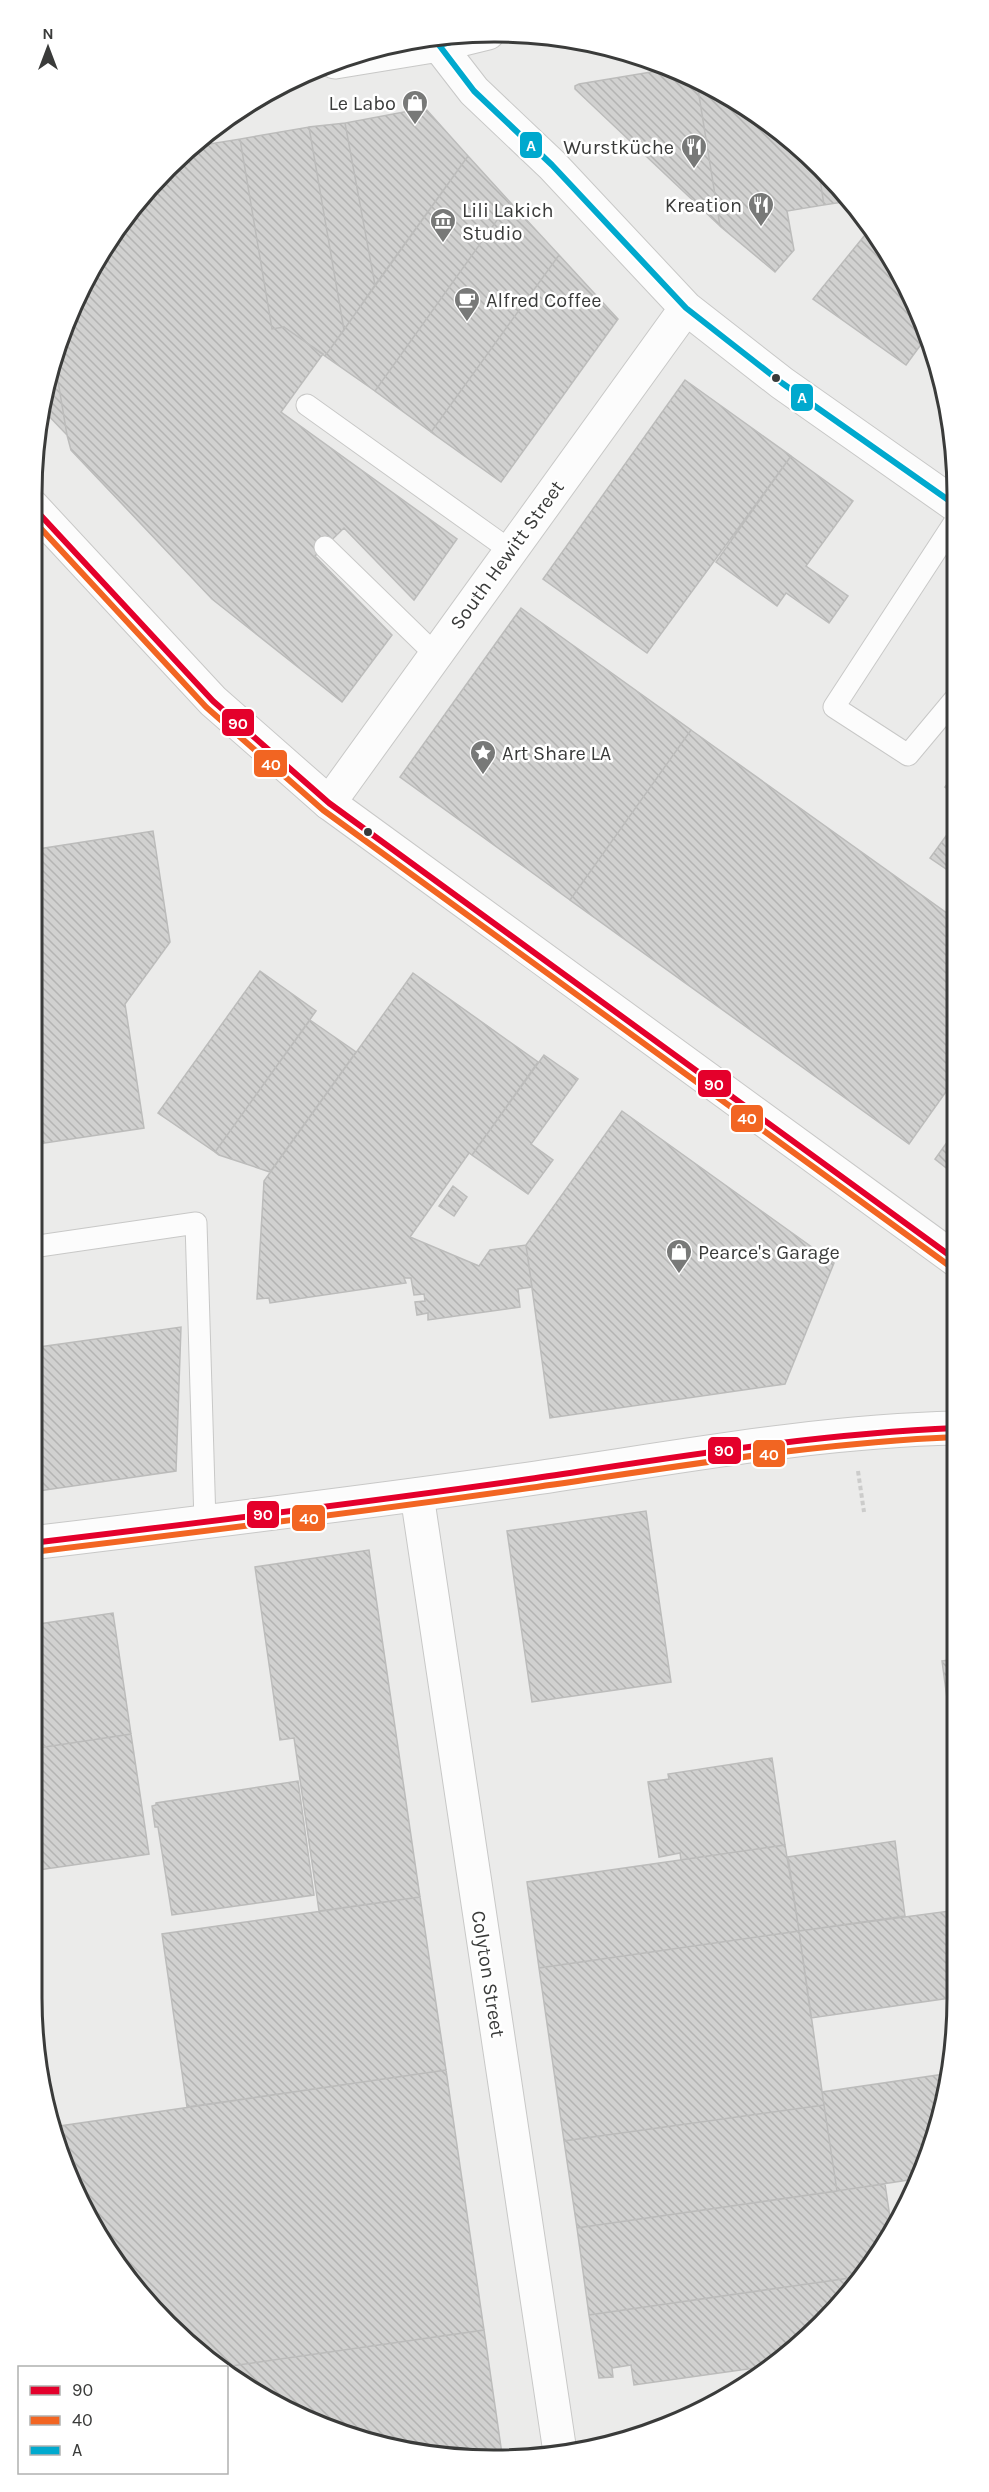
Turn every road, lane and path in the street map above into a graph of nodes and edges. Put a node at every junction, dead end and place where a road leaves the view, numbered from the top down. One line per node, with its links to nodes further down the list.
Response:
1 (439, 46): 2 (street)
2 (686, 308): 4 (street); 8 (street, South Hewitt Street)
3 (307, 405): 8 (lane)
4 (947, 499)
5 (42, 517): 11 (street)
6 (947, 535): 10 (lane)
7 (325, 547): 9 (lane)
8 (511, 551): 9 (street, South Hewitt Street)
9 (436, 655): 11 (street, South Hewitt Street)
10 (947, 708)
11 (329, 803): 13 (street)
12 (42, 1246): 20 (lane)
13 (947, 1259)
14 (947, 1409): 16 (street)
15 (947, 1428): 16 (street)
16 (905, 1429): 18 (street)
17 (858, 1471): 19 (path)
18 (417, 1496): 20 (street); 22 (street, Colyton Street)
19 (864, 1512)
20 (205, 1522): 21 (street)
21 (42, 1542)
22 (559, 2445)

